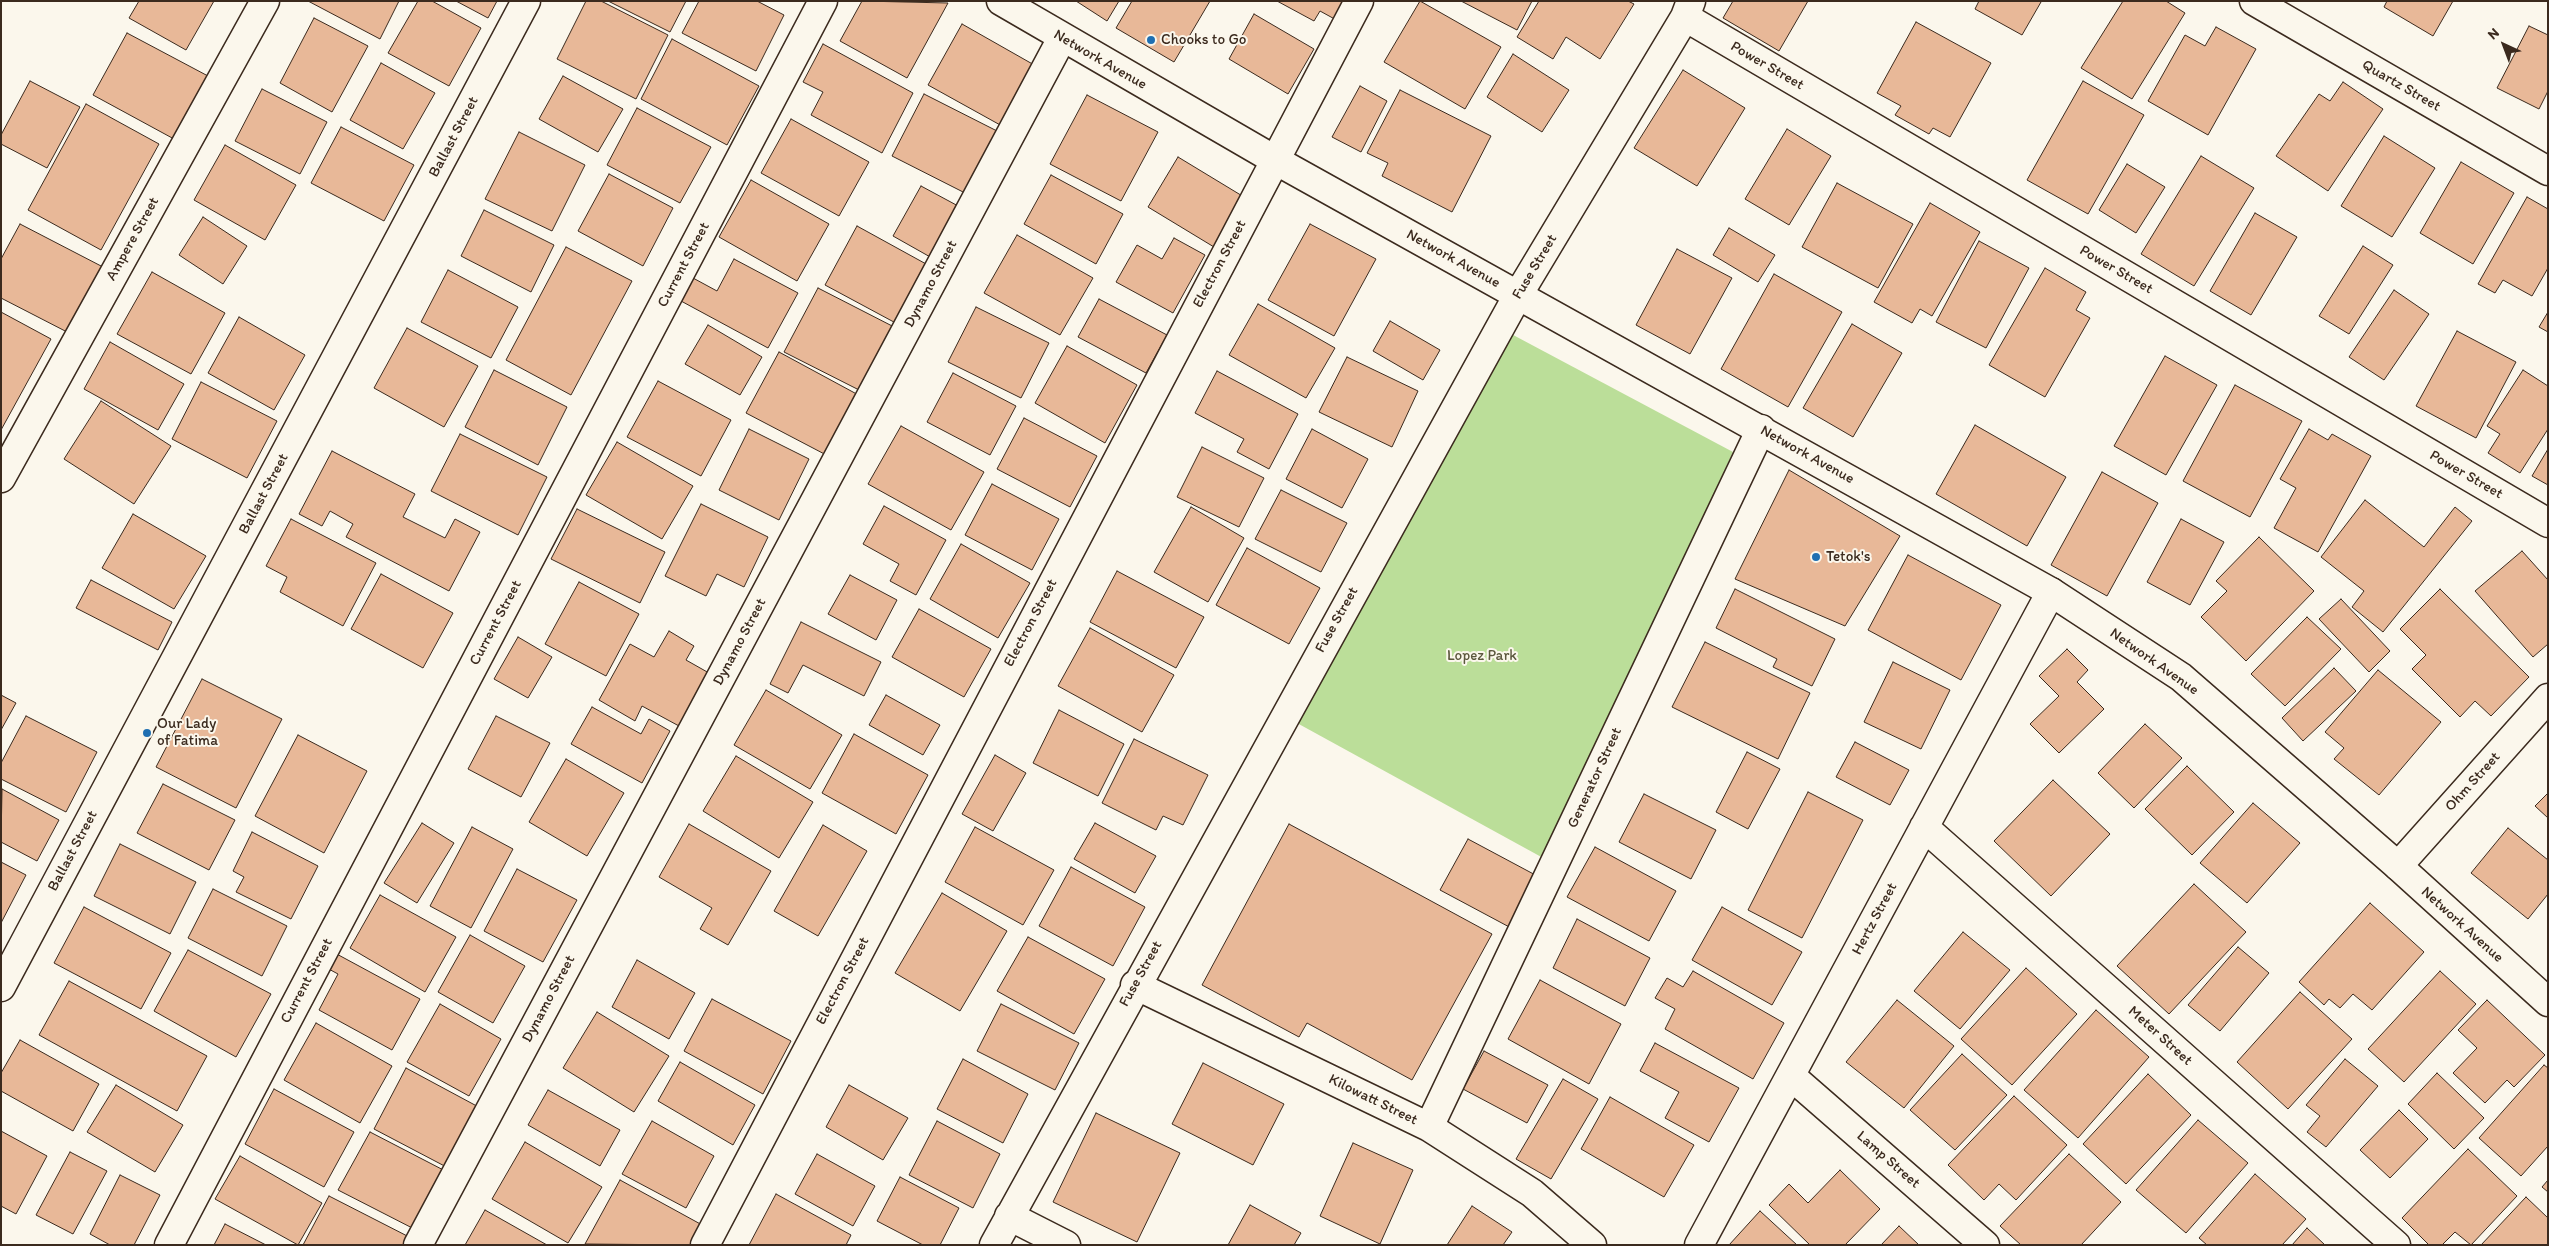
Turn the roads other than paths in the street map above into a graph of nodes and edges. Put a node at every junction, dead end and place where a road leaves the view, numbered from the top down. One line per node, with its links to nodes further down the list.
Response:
1 (265, 1): 13 (street, Ampere Street)
2 (526, 1): 20 (street, Ballast Street)
3 (823, 1): 25 (street, Current Street)
4 (1001, 1): 8 (street, Network Avenue)
5 (1360, 1): 9 (street, Electron Street)
6 (2254, 1): 10 (street, Quartz Street)
7 (1688, 9): 11 (street, Fuse Street); 14 (street, Power Street)
8 (1062, 38): 9 (street, Network Avenue); 26 (street, Dynamo Street)
9 (1275, 160): 11 (street, Network Avenue); 27 (street, Electron Street)
10 (2548, 171)
11 (1518, 295): 12 (street, Network Avenue); 19 (street, Fuse Street)
12 (1761, 429): 15 (street, Network Avenue); 23 (street, Generator Street)
13 (1, 478)
14 (2548, 523)
15 (2051, 592): 17 (street, Hertz Street); 18 (street, Network Avenue)
16 (2548, 698): 18 (street, Ohm Street)
17 (1924, 827): 22 (street, Hertz Street); 33 (street, Meter Street)
18 (2398, 866): 21 (street, Network Avenue)
19 (1135, 985): 23 (street, Kilowatt Street); 24 (street, Fuse Street)
20 (1, 987)
21 (2548, 1002)
22 (1791, 1076): 31 (street, Hertz Street); 32 (street, Lamp Street)
23 (1428, 1127): 30 (street, Kilowatt Street)
24 (1009, 1216): 28 (street, Fuse Street); 29 (street)
25 (169, 1245)
26 (418, 1245)
27 (705, 1245)
28 (994, 1245)
29 (1066, 1245)
30 (1592, 1245)
31 (1699, 1245)
32 (1985, 1245)
33 (2396, 1245)

